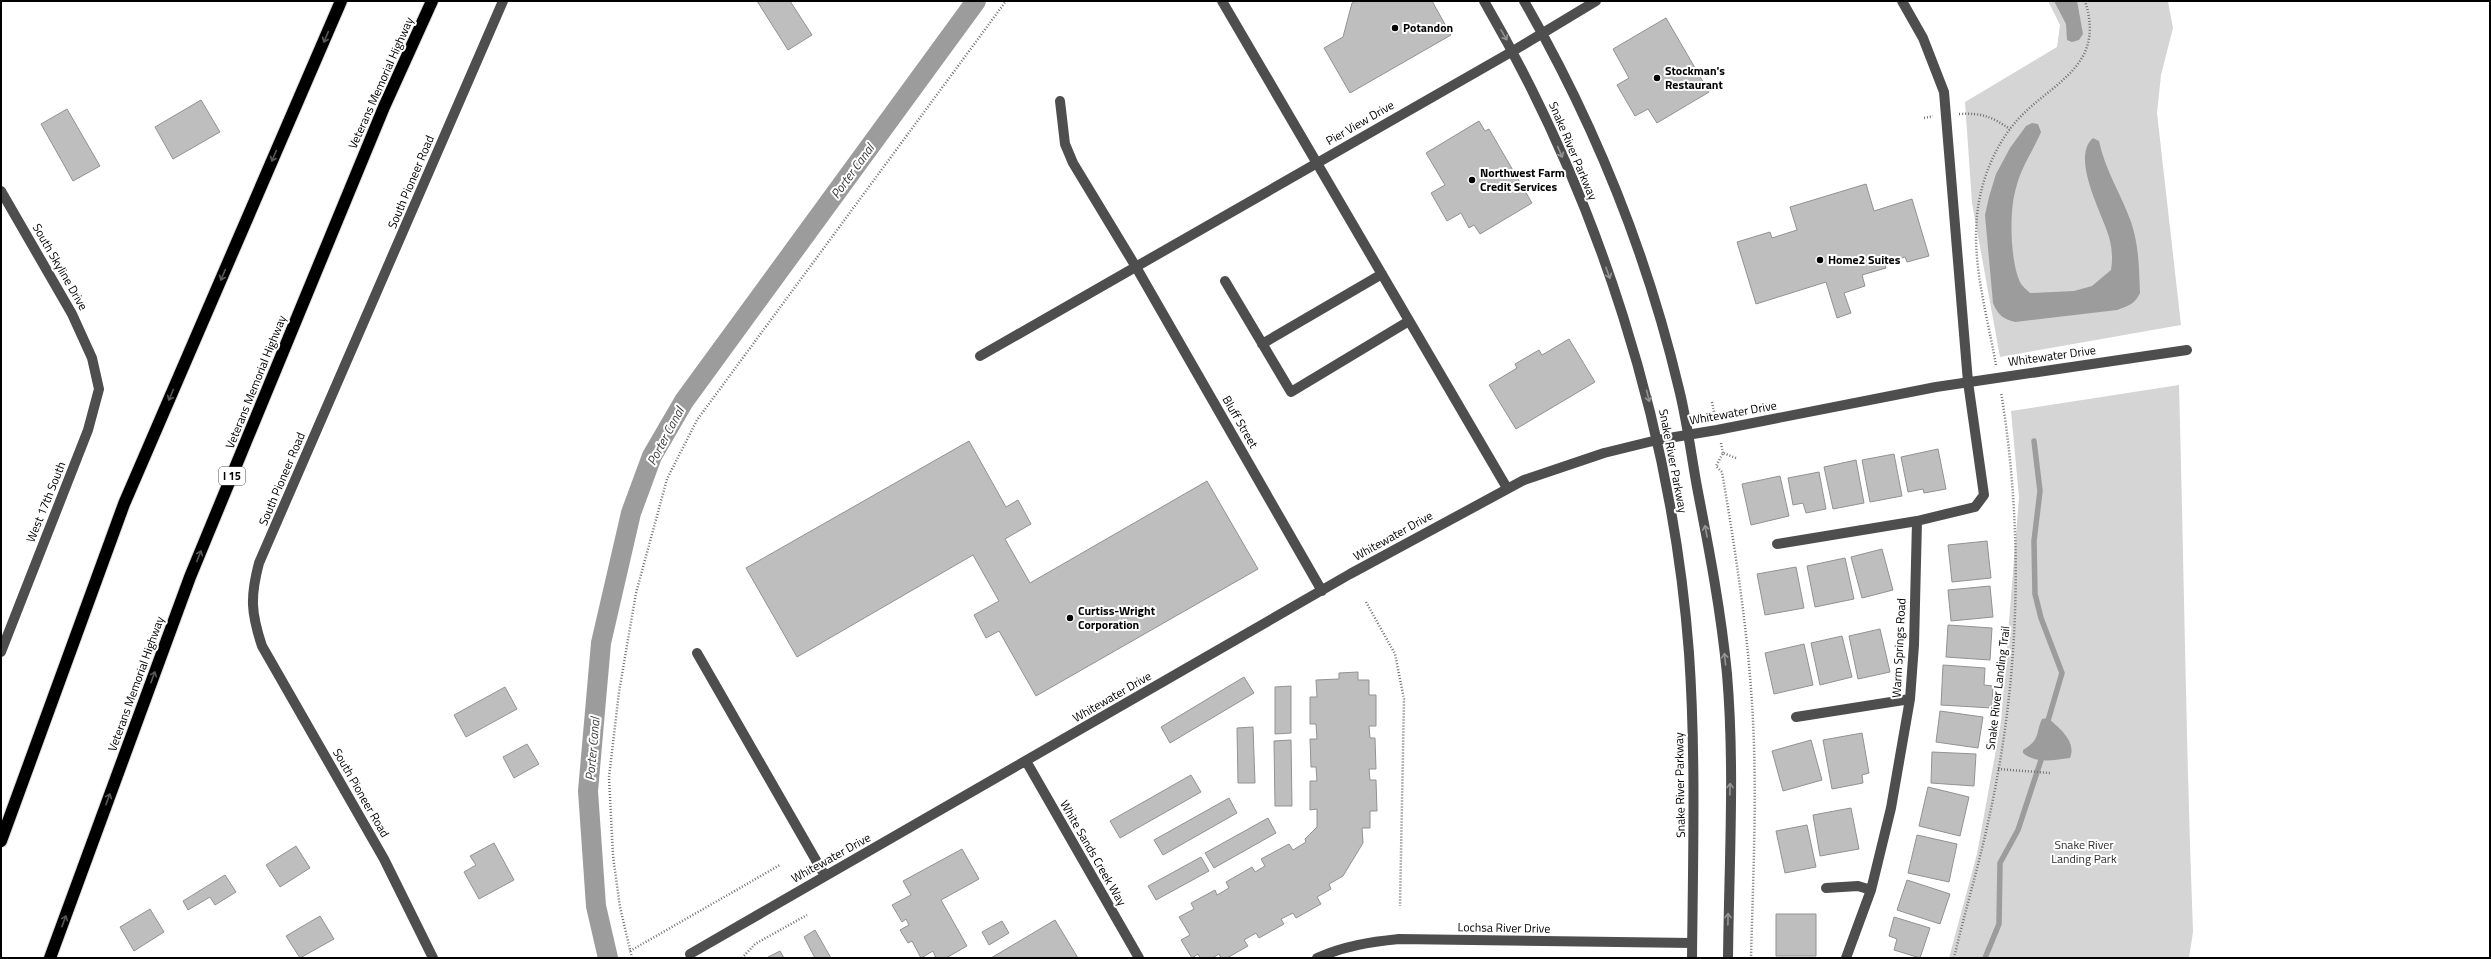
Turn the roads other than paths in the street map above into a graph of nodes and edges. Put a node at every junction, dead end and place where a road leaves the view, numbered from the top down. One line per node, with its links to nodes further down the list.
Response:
1 (341, 1): 34 (highway, one-way to 34)
2 (432, 1): 41 (highway, Veterans Memorial Highway / I 15, one-way to 2)
3 (503, 1): 38 (street, South Pioneer Road)
4 (1222, 1): 12 (street)
5 (1484, 1): 10 (street, Snake River Parkway, one-way to 10)
6 (1524, 1): 9 (street, Snake River Parkway)
7 (1596, 1): 9 (street, Pier View Drive)
8 (1902, 1): 22 (street)
9 (1542, 33): 10 (street, Pier View Drive); 23 (street, Snake River Parkway)
10 (1513, 51): 12 (street, Pier View Drive); 24 (street, Snake River Parkway, one-way to 24)
11 (1060, 101): 14 (street, Bluff Street)
12 (1316, 163): 14 (street, Pier View Drive); 15 (street)
13 (1, 191): 21 (street, South Skyline Drive)
14 (1136, 267): 20 (street, Pier View Drive); 28 (street, Bluff Street)
15 (1382, 274): 17 (street); 18 (street)
16 (1225, 281): 18 (street)
17 (1409, 321): 18 (street); 25 (street)
18 (1262, 344)
19 (2186, 350): 22 (street, Whitewater Drive)
20 (980, 356)
21 (92, 358): 29 (street, West 17th South)
22 (1968, 382): 23 (street, Whitewater Drive); 26 (street)
23 (1687, 435): 24 (street, Whitewater Drive); 47 (street, Snake River Parkway, one-way to 23)
24 (1657, 440): 25 (street, Whitewater Drive); 39 (street, Snake River Parkway)
25 (1506, 488): 28 (street, Whitewater Drive)
26 (1916, 521): 27 (street); 31 (street, Warm Springs Road)
27 (1777, 544)
28 (1322, 591): 33 (street, Whitewater Drive)
29 (1, 652)
30 (697, 653): 35 (street)
31 (1910, 699): 32 (street); 37 (street, Warm Springs Road)
32 (1796, 717)
33 (1026, 761): 35 (street, Whitewater Drive); 44 (street, White Sands Creek Way)
34 (1, 841)
35 (826, 876): 40 (street, Whitewater Drive)
36 (1826, 888): 37 (street)
37 (1870, 890): 48 (street, Warm Springs Road)
38 (421, 935): 42 (street); 43 (street, South Pioneer Road)
39 (1692, 942): 45 (street, Lochsa River Drive); 46 (street, Snake River Parkway)
40 (690, 954)
41 (50, 958)
42 (427, 958)
43 (432, 958)
44 (1139, 958)
45 (1317, 958)
46 (1692, 958)
47 (1728, 958)
48 (1846, 958)

